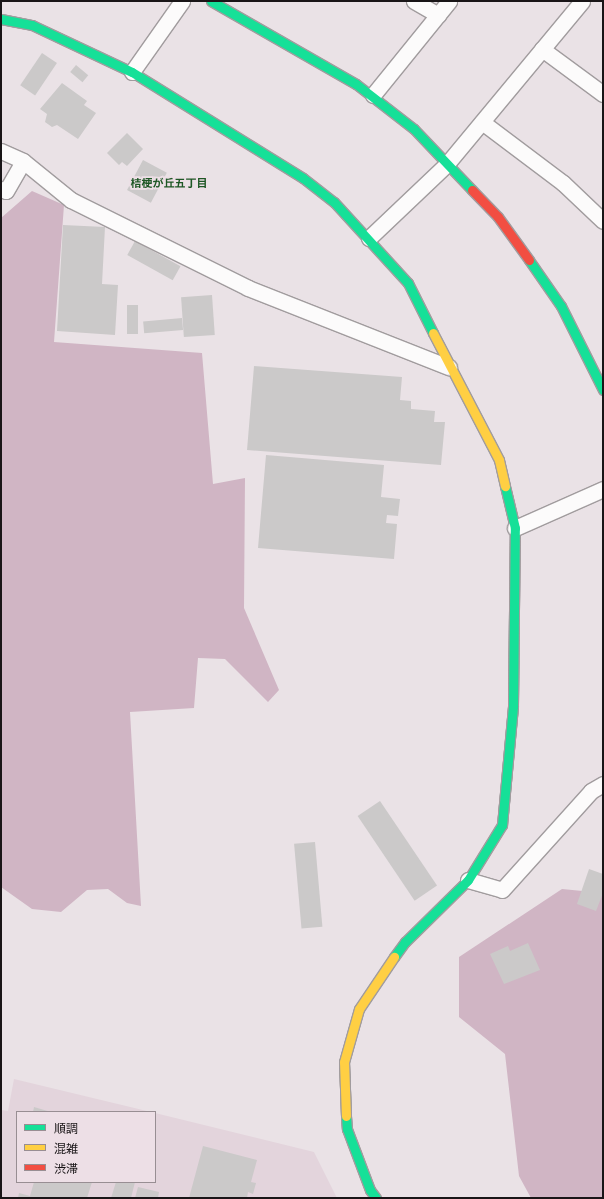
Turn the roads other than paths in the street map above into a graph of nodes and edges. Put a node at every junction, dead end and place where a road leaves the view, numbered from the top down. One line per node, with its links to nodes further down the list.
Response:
1 (182, 1): 9 (street)
2 (211, 1): 11 (street)
3 (414, 1): 6 (street)
4 (449, 1): 6 (street)
5 (582, 1): 8 (street)
6 (438, 15): 11 (street)
7 (1, 18): 9 (street)
8 (542, 49): 10 (street); 12 (street)
9 (132, 72): 18 (street)
10 (603, 94)
11 (373, 95): 15 (street)
12 (482, 122): 15 (street); 17 (street)
13 (1, 151): 14 (street)
14 (23, 161): 16 (street); 20 (street)
15 (446, 165): 18 (street); 19 (street)
16 (1, 189)
17 (603, 221)
18 (369, 238): 20 (street)
19 (597, 362): 21 (street)
20 (449, 366): 23 (street)
21 (603, 390)
22 (603, 490): 23 (street)
23 (515, 528): 25 (street)
24 (603, 784): 25 (street)
25 (468, 880): 26 (street)
26 (376, 1198)

